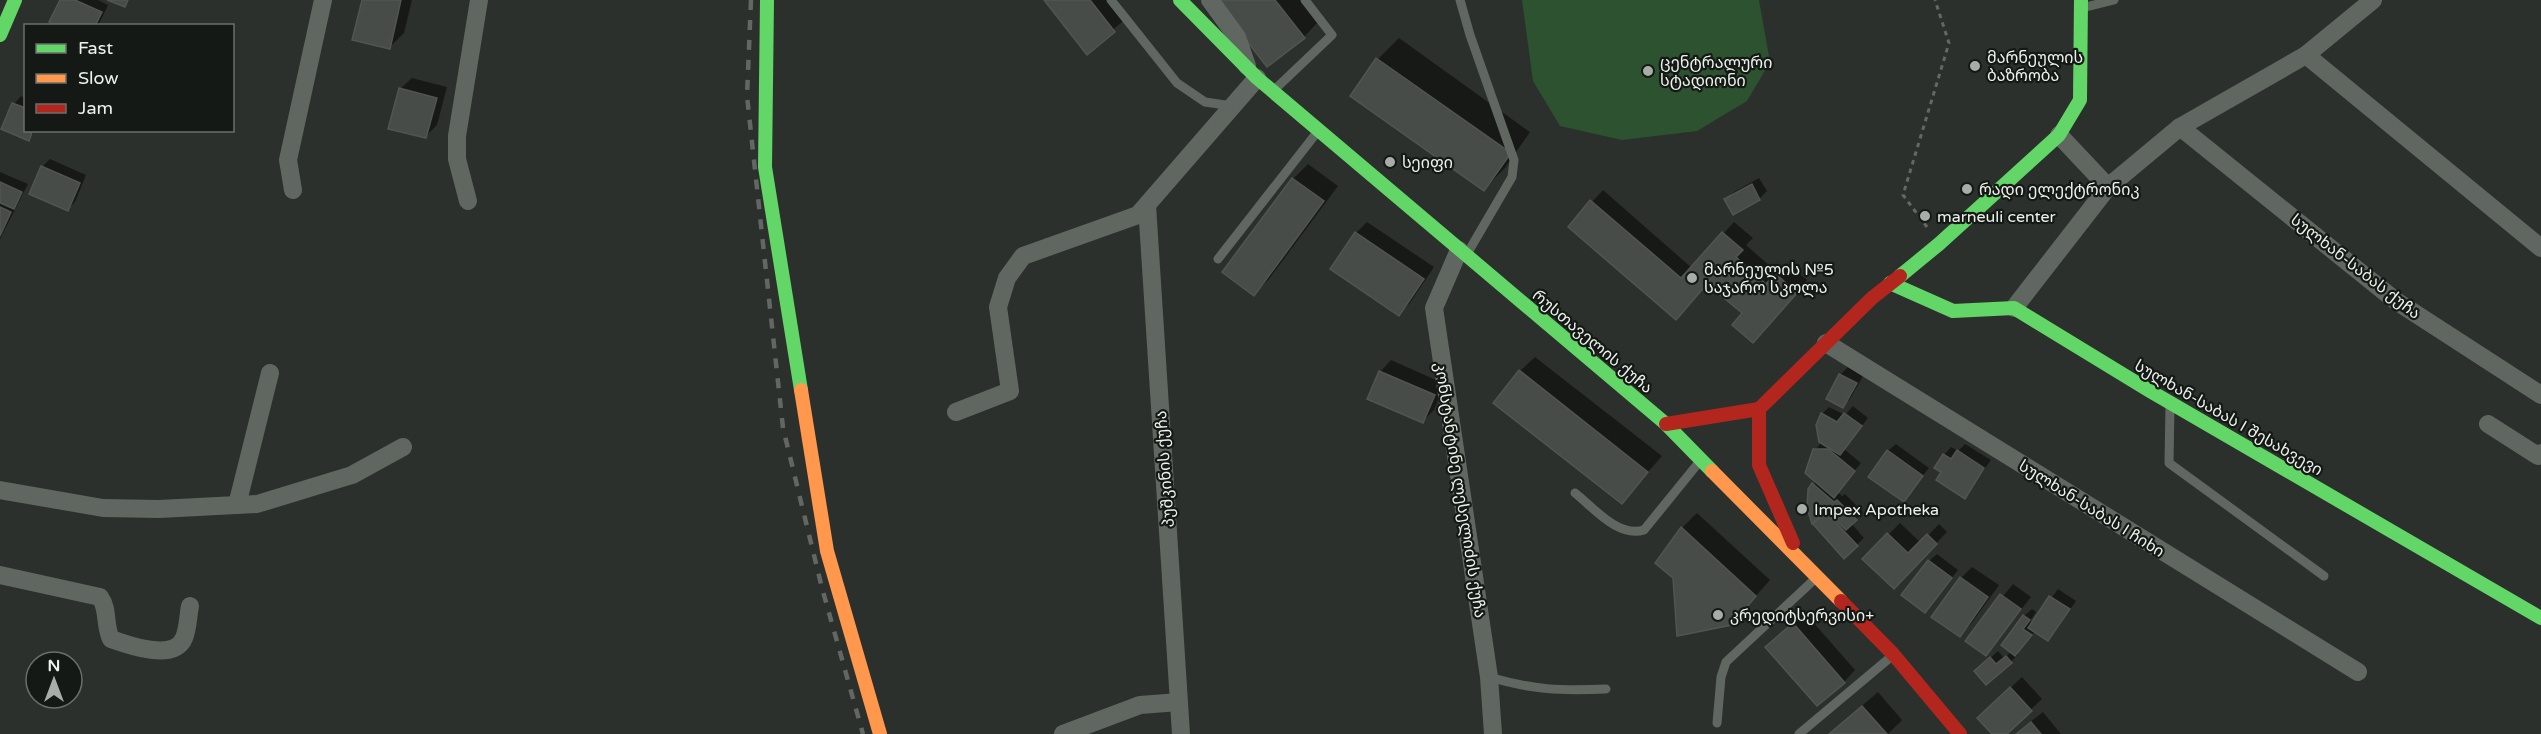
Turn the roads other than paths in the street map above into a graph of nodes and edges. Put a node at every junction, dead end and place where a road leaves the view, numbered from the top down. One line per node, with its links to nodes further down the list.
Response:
1 (15, 0): 13 (main road)
2 (323, 0): 22 (street)
3 (479, 0): 23 (street)
4 (767, 0): 56 (main road)
5 (1111, 0): 17 (lane)
6 (1180, 0): 15 (main road, რუსთაველის ქუჩა)
7 (1210, 0): 15 (street)
8 (1305, 0): 16 (lane)
9 (1460, 0): 26 (lane)
10 (2114, 0): 12 (lane)
11 (2373, 0): 14 (street)
12 (2081, 4): 20 (main road)
13 (0, 35)
14 (2306, 55): 18 (street); 25 (street)
15 (1252, 73): 16 (main road, რუსთაველის ქუჩა); 17 (street)
16 (1273, 91): 19 (main road, რუსთაველის ქუჩა)
17 (1232, 106): 24 (street)
18 (2180, 127): 21 (street); 32 (street, სულხან-საბას ქუჩა)
19 (1319, 131): 26 (main road, რუსთაველის ქუჩა); 27 (lane)
20 (2059, 135): 21 (street); 28 (main road)
21 (2108, 187): 29 (street)
22 (293, 190)
23 (468, 201)
24 (1147, 205): 35 (street); 54 (street, პუშკინის ქუჩა)
25 (2541, 248)
26 (1462, 253): 37 (main road, რუსთაველის ქუჩა); 52 (street, კონსტანტინე ლესელიძის ქუჩა)
27 (1218, 259)
28 (1890, 283): 29 (main road); 30 (main road)
29 (2014, 308): 33 (main road, სულხან-საბას I შესახვევი)
30 (1826, 344): 34 (main road); 51 (street, სულხან-საბას I ჩიხი)
31 (270, 373): 43 (street)
32 (2541, 395)
33 (2170, 402): 47 (lane); 49 (main road, სულხან-საბას I შესახვევი)
34 (1759, 408): 37 (main road); 44 (main road)
35 (956, 411)
36 (2488, 423): 39 (street)
37 (1666, 424): 40 (main road, რუსთაველის ქუჩა)
38 (403, 447): 43 (street)
39 (2541, 453)
40 (1702, 458): 42 (lane); 44 (main road, რუსთაველის ქუჩა)
41 (0, 490): 43 (street)
42 (1575, 493)
43 (237, 505)
44 (1799, 556): 46 (main road, რუსთაველის ქუჩა)
45 (0, 575): 48 (street)
46 (1819, 576): 50 (main road, რუსთაველის ქუჩა); 55 (lane)
47 (2324, 576)
48 (190, 606)
49 (2541, 618)
50 (1893, 654): 60 (lane); 61 (main road, რუსთაველის ქუჩა)
51 (2358, 672)
52 (1489, 677): 53 (lane); 59 (street, კონსტანტინე ლესელიძის ქუჩა)
53 (1606, 689)
54 (1179, 702): 57 (street); 58 (street, პუშკინის ქუჩა)
55 (1717, 723)
56 (879, 734)
57 (1063, 734)
58 (1181, 734)
59 (1493, 734)
60 (1799, 734)
61 (1960, 734)

